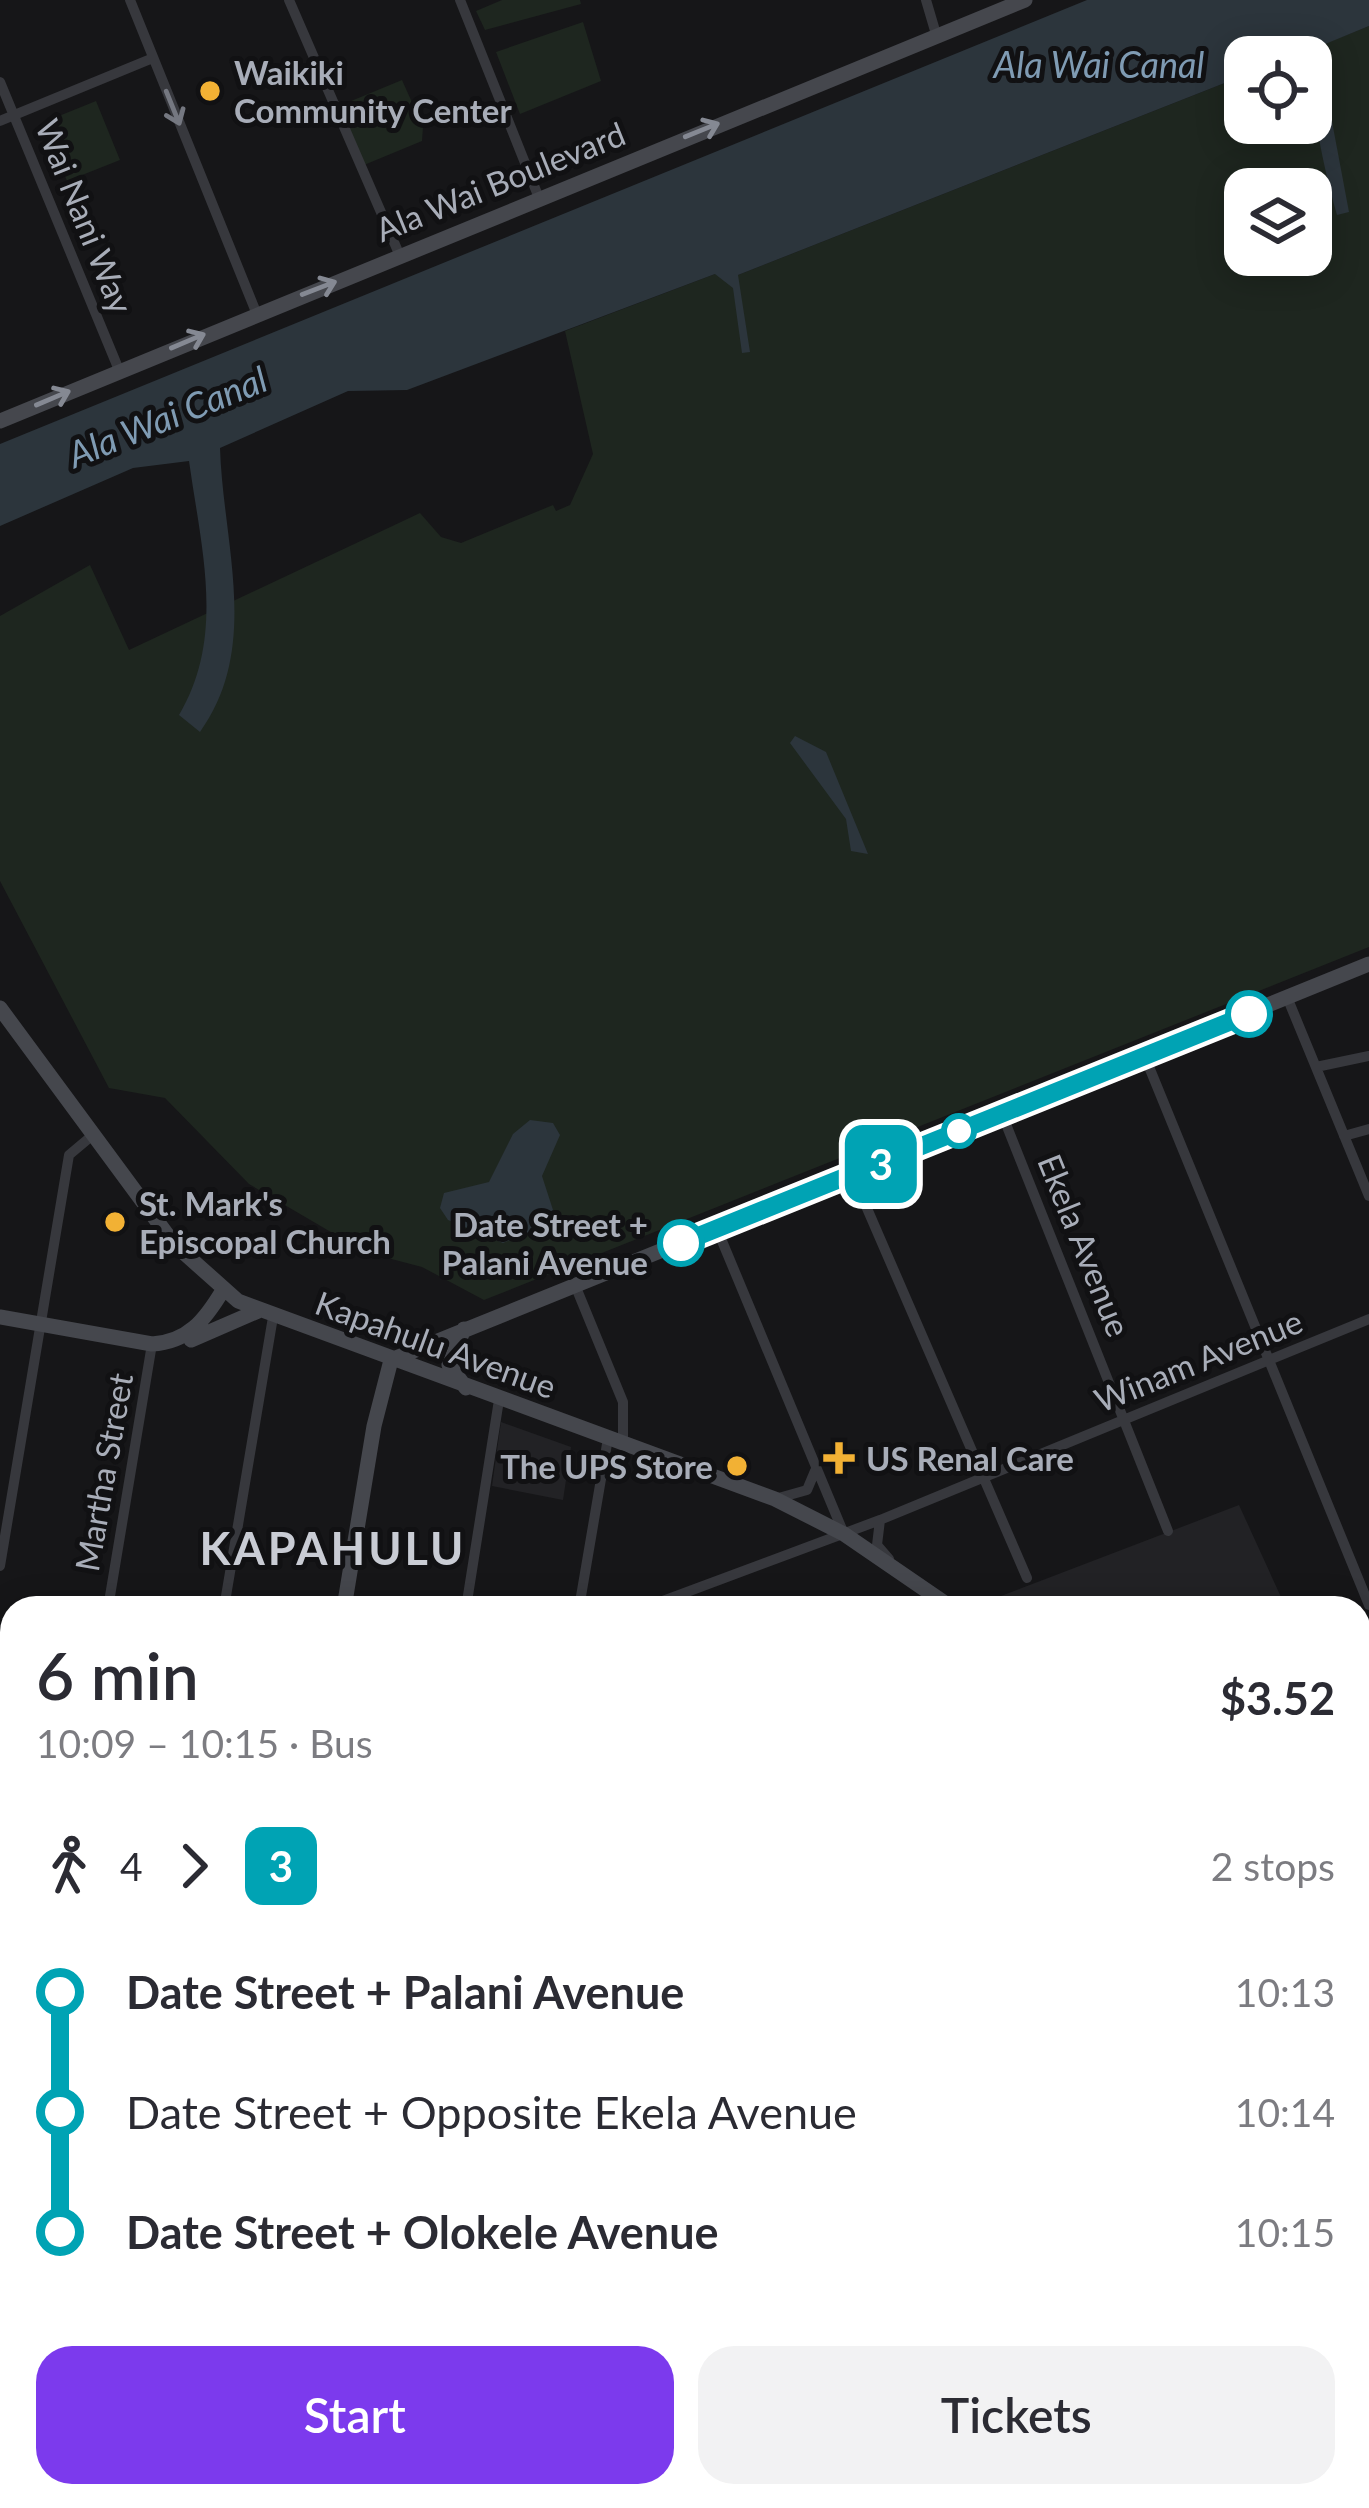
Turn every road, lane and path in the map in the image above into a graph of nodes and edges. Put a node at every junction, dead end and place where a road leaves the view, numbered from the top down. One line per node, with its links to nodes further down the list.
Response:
1 (130, 0): 7 (street)
2 (289, 0): 12 (street)
3 (460, 0): 11 (street)
4 (926, 0): 6 (street)
5 (1024, 0): 6 (main road, Ala Wai Boulevard)
6 (936, 34): 11 (main road, Ala Wai Boulevard, one-way to 6)
7 (153, 58): 9 (street); 13 (street, one-way to 13)
8 (0, 82): 9 (street, Wai Nani Way)
9 (14, 115): 10 (street); 14 (street, Wai Nani Way)
10 (0, 121)
11 (539, 198): 12 (main road, Ala Wai Boulevard)
12 (400, 256): 13 (main road, Ala Wai Boulevard, one-way to 12)
13 (256, 312): 14 (main road, Ala Wai Boulevard, one-way to 13)
14 (119, 370): 15 (main road, Ala Wai Boulevard, one-way to 14)
15 (0, 421)
16 (1369, 964): 17 (main road)
17 (1287, 998): 20 (main road); 21 (street)
18 (0, 1008): 24 (main road, Kapahulu Avenue)
19 (1369, 1056): 21 (street)
20 (1145, 1058): 22 (main road); 39 (street)
21 (1316, 1067): 25 (street)
22 (1002, 1114): 26 (main road); 42 (street, Ekela Avenue)
23 (1369, 1130): 25 (street)
24 (94, 1134): 30 (main road, Kapahulu Avenue); 34 (street)
25 (1344, 1136): 27 (street)
26 (853, 1175): 28 (main road); 45 (street)
27 (1369, 1196)
28 (717, 1228): 29 (main road); 44 (street)
29 (575, 1285): 35 (main road); 43 (street)
30 (223, 1290): 31 (main road, Kapahulu Avenue); 36 (main road)
31 (266, 1314): 36 (main road); 38 (main road, Kapahulu Avenue); 54 (street)
32 (0, 1318): 34 (main road)
33 (1369, 1319): 39 (street, Winam Avenue)
34 (40, 1325): 37 (main road); 50 (street)
35 (464, 1329): 38 (main road); 40 (main road)
36 (176, 1342): 37 (main road)
37 (152, 1344): 53 (street, Martha Street)
38 (392, 1360): 40 (main road, Kapahulu Avenue); 55 (main road)
39 (1270, 1360): 42 (street, Winam Avenue); 60 (street)
40 (466, 1388): 41 (main road, Kapahulu Avenue)
41 (500, 1400): 43 (main road, Kapahulu Avenue); 56 (street)
42 (1126, 1418): 45 (street, Winam Avenue); 48 (street, Ekela Avenue)
43 (615, 1441): 46 (main road, Kapahulu Avenue); 57 (street)
44 (815, 1471): 46 (street); 49 (street)
45 (983, 1478): 47 (street, Winam Avenue); 52 (street)
46 (775, 1499): 49 (main road, Kapahulu Avenue)
47 (880, 1520): 49 (street, Winam Avenue); 51 (street)
48 (1168, 1531)
49 (844, 1534): 51 (main road, Kapahulu Avenue); 58 (street, Winam Avenue)
50 (0, 1566)
51 (900, 1573): 59 (main road, Kapahulu Avenue)
52 (1027, 1578)
53 (109, 1596)
54 (226, 1596)
55 (346, 1596)
56 (468, 1596)
57 (582, 1596)
58 (679, 1596)
59 (934, 1596)
60 (1365, 1596)

